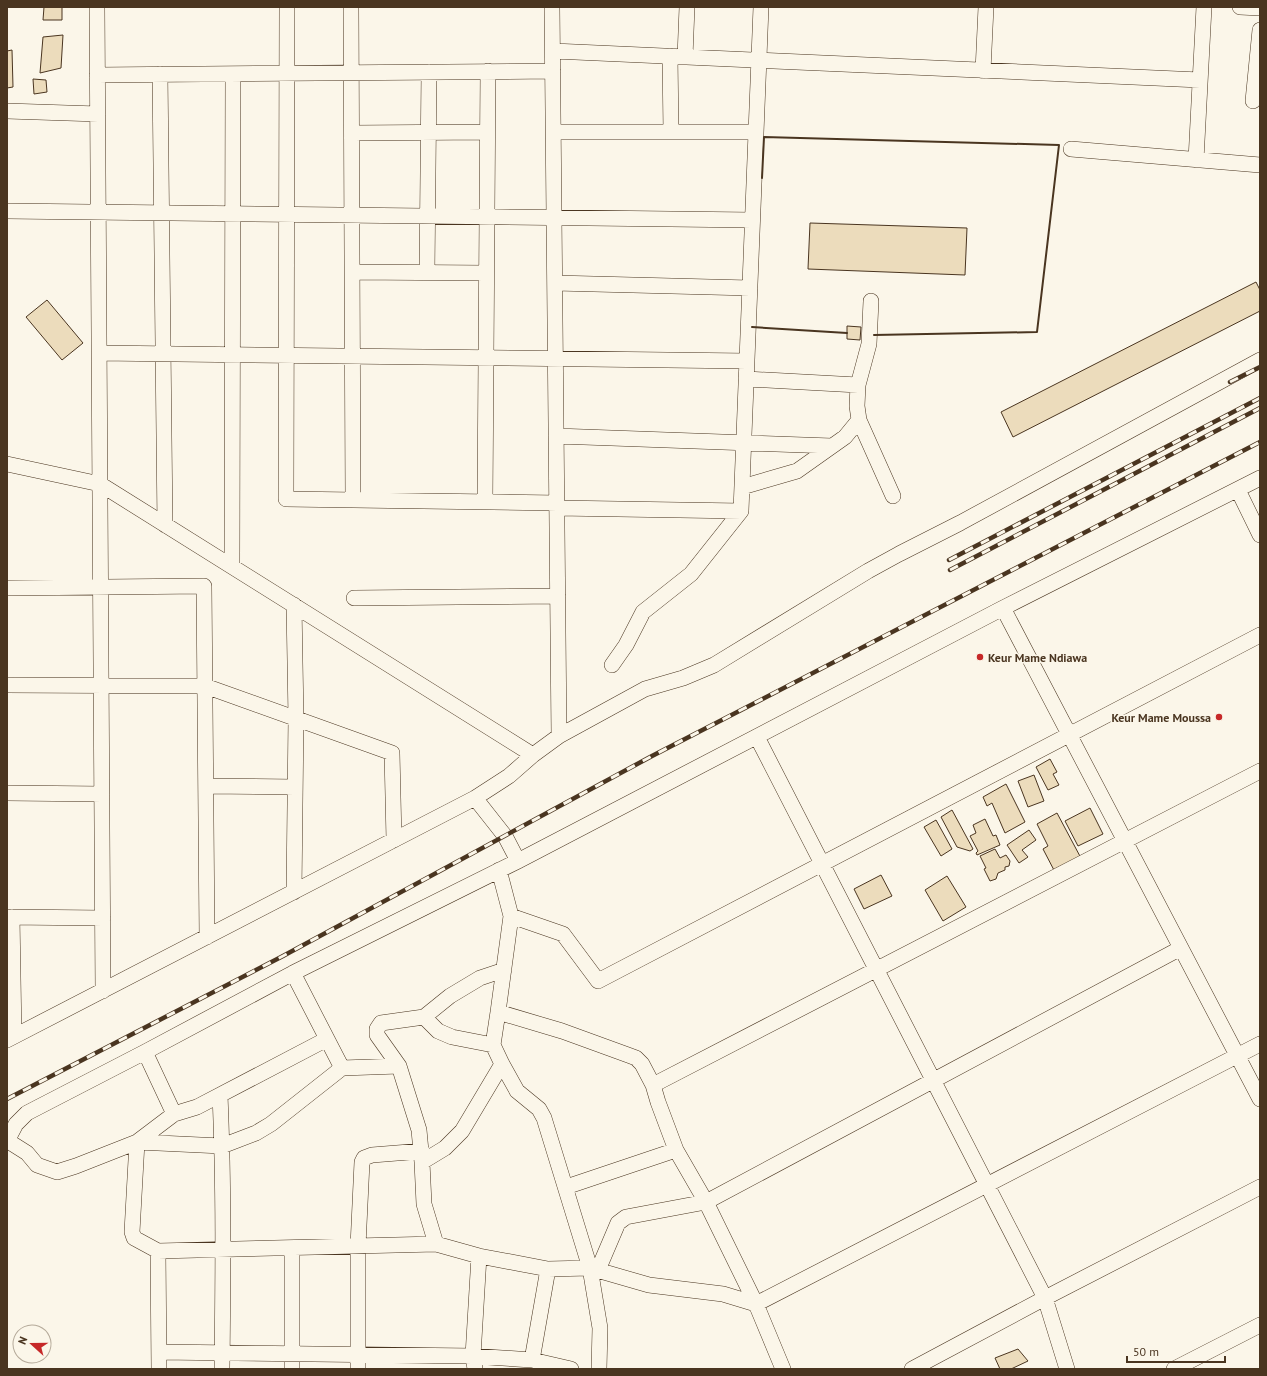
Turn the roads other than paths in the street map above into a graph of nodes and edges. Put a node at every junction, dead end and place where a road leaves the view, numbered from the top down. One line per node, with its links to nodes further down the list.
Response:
1 (97, 7): 23 (street)
2 (287, 7): 20 (street)
3 (351, 7): 18 (street)
4 (552, 7): 12 (street)
5 (687, 7): 13 (street)
6 (761, 7): 14 (street)
7 (986, 7): 17 (street)
8 (1204, 7): 24 (street)
9 (1240, 7): 10 (street)
10 (1260, 8)
11 (1260, 30): 25 (street)
12 (553, 51): 13 (street); 16 (street)
13 (677, 57): 14 (street); 31 (street)
14 (759, 60): 17 (street); 32 (street)
15 (488, 71): 16 (street); 19 (street); 29 (street)
16 (553, 71): 30 (street)
17 (983, 71): 24 (street)
18 (352, 72): 19 (street); 20 (street); 33 (street)
19 (429, 72): 28 (street)
20 (287, 73): 22 (street); 41 (street)
21 (160, 74): 22 (street); 23 (street); 39 (street)
22 (233, 74): 40 (street)
23 (97, 75): 27 (street)
24 (1200, 80): 35 (street)
25 (1254, 101)
26 (7, 111): 27 (street)
27 (98, 114): 38 (street)
28 (428, 132): 29 (street); 33 (street); 43 (street)
29 (487, 132): 44 (street)
30 (554, 132): 31 (street); 45 (street)
31 (671, 132): 32 (street)
32 (756, 132): 46 (street)
33 (352, 133): 42 (street)
34 (1071, 149): 35 (street)
35 (1196, 160): 36 (street)
36 (1260, 165)
37 (7, 211): 38 (street)
38 (98, 212): 39 (street); 53 (street)
39 (162, 213): 40 (street); 54 (street)
40 (232, 214): 41 (street); 55 (street)
41 (287, 214): 42 (street); 56 (street)
42 (352, 215): 43 (street); 47 (street)
43 (428, 216): 44 (street); 48 (street)
44 (487, 217): 45 (street); 49 (street)
45 (554, 217): 46 (street); 50 (street)
46 (752, 220): 51 (street)
47 (352, 272): 48 (street); 57 (street)
48 (427, 272): 49 (street)
49 (486, 273): 58 (street)
50 (555, 283): 51 (street); 59 (street)
51 (750, 288): 61 (street)
52 (871, 301): 63 (street)
53 (99, 353): 54 (street); 70 (street)
54 (163, 354): 55 (street); 78 (street)
55 (232, 355): 56 (street); 80 (street)
56 (286, 355): 57 (street); 74 (street)
57 (353, 356): 58 (street); 74 (street)
58 (486, 358): 59 (street); 75 (street)
59 (556, 359): 61 (street); 65 (street)
60 (1260, 360): 94 (street)
61 (747, 361): 62 (street)
62 (746, 379): 63 (street); 66 (street)
63 (858, 384): 64 (street)
64 (859, 420): 67 (street); 73 (street)
65 (556, 436): 66 (street); 76 (street)
66 (743, 443): 67 (street); 71 (street)
67 (832, 446): 71 (street)
68 (7, 464): 70 (street)
69 (1260, 478): 72 (street)
70 (100, 484): 78 (street); 81 (street)
71 (742, 487): 77 (street)
72 (1238, 490): 79 (street); 86 (street)
73 (893, 496)
74 (353, 500): 75 (street)
75 (485, 502): 76 (street)
76 (557, 505): 77 (street); 83 (street)
77 (741, 511): 88 (street)
78 (165, 525): 80 (street)
79 (1260, 535)
80 (232, 566): 85 (street)
81 (100, 587): 82 (street); 90 (street); 91 (street)
82 (7, 588)
83 (558, 596): 84 (street); 94 (street)
84 (354, 598)
85 (294, 605): 92 (street); 96 (street)
86 (1003, 608): 93 (street); 95 (street)
87 (1260, 635): 93 (street)
88 (612, 665)
89 (7, 685): 90 (street)
90 (101, 686): 91 (street); 101 (street)
91 (205, 686): 92 (street); 98 (street)
92 (296, 718): 99 (street); 103 (street)
93 (1069, 735): 104 (street); 106 (street)
94 (559, 736): 96 (street)
95 (757, 737): 105 (street); 106 (street)
96 (533, 755): 102 (street)
97 (1260, 771): 104 (street)
98 (206, 786): 99 (street); 112 (street)
99 (295, 787): 108 (street)
100 (7, 793): 101 (street)
101 (102, 794): 111 (street)
102 (475, 798): 103 (street); 105 (street)
103 (394, 840): 108 (street)
104 (1125, 841): 113 (street); 115 (street)
105 (518, 860): 107 (street)
106 (822, 864): 109 (street); 115 (street)
107 (499, 870): 109 (street); 116 (street)
108 (294, 892): 112 (street)
109 (511, 916): 114 (street)
110 (10, 917): 111 (street); 120 (street)
111 (102, 918): 117 (street)
112 (207, 937): 117 (street)
113 (1181, 948): 125 (street); 129 (street)
114 (504, 970): 118 (street); 119 (street)
115 (876, 970): 129 (street); 130 (street)
116 (293, 973): 121 (street); 124 (street)
117 (103, 991): 120 (street)
118 (498, 1012): 123 (street); 130 (street)
119 (424, 1017): 123 (street); 127 (street)
120 (11, 1038)
121 (327, 1039): 128 (street); 131 (street)
122 (1260, 1044): 125 (street)
123 (493, 1045): 126 (street)
124 (145, 1052): 133 (street); 134 (street)
125 (1238, 1056): 132 (street); 139 (street)
126 (502, 1064): 138 (street); 140 (street)
127 (399, 1066): 128 (street); 138 (street)
128 (342, 1068): 136 (street)
129 (933, 1080): 139 (street); 142 (street)
130 (653, 1085): 137 (street)
131 (220, 1095): 133 (street); 136 (street)
132 (1260, 1099)
133 (174, 1114): 135 (street)
134 (7, 1141): 135 (street)
135 (137, 1142): 136 (street); 147 (street)
136 (222, 1146): 146 (street)
137 (676, 1150): 140 (street); 142 (street)
138 (422, 1157): 143 (street); 144 (street)
139 (987, 1185): 151 (street); 152 (street)
140 (566, 1187): 149 (street)
141 (1260, 1187): 151 (street)
142 (706, 1202): 149 (street); 152 (street)
143 (436, 1244): 144 (street); 148 (street)
144 (358, 1246): 145 (street); 158 (street)
145 (292, 1248): 146 (street); 156 (street)
146 (224, 1249): 147 (street); 155 (street)
147 (158, 1251): 154 (street)
148 (479, 1256): 150 (street); 160 (street)
149 (594, 1269): 150 (street); 152 (street); 165 (street)
150 (548, 1270): 157 (street)
151 (1045, 1298): 167 (street); 168 (street)
152 (756, 1304): 166 (street)
153 (1260, 1325): 169 (street)
154 (159, 1352): 155 (street); 161 (street)
155 (222, 1353): 156 (street); 162 (street)
156 (292, 1354): 158 (street); 163 (street)
157 (532, 1360): 160 (street); 164 (street)
158 (358, 1362): 159 (street)
159 (424, 1362): 160 (street)
160 (474, 1363)
161 (159, 1369)
162 (222, 1369)
163 (292, 1369)
164 (571, 1369)
165 (599, 1369)
166 (783, 1369)
167 (912, 1369)
168 (1067, 1369)
169 (1174, 1369)

